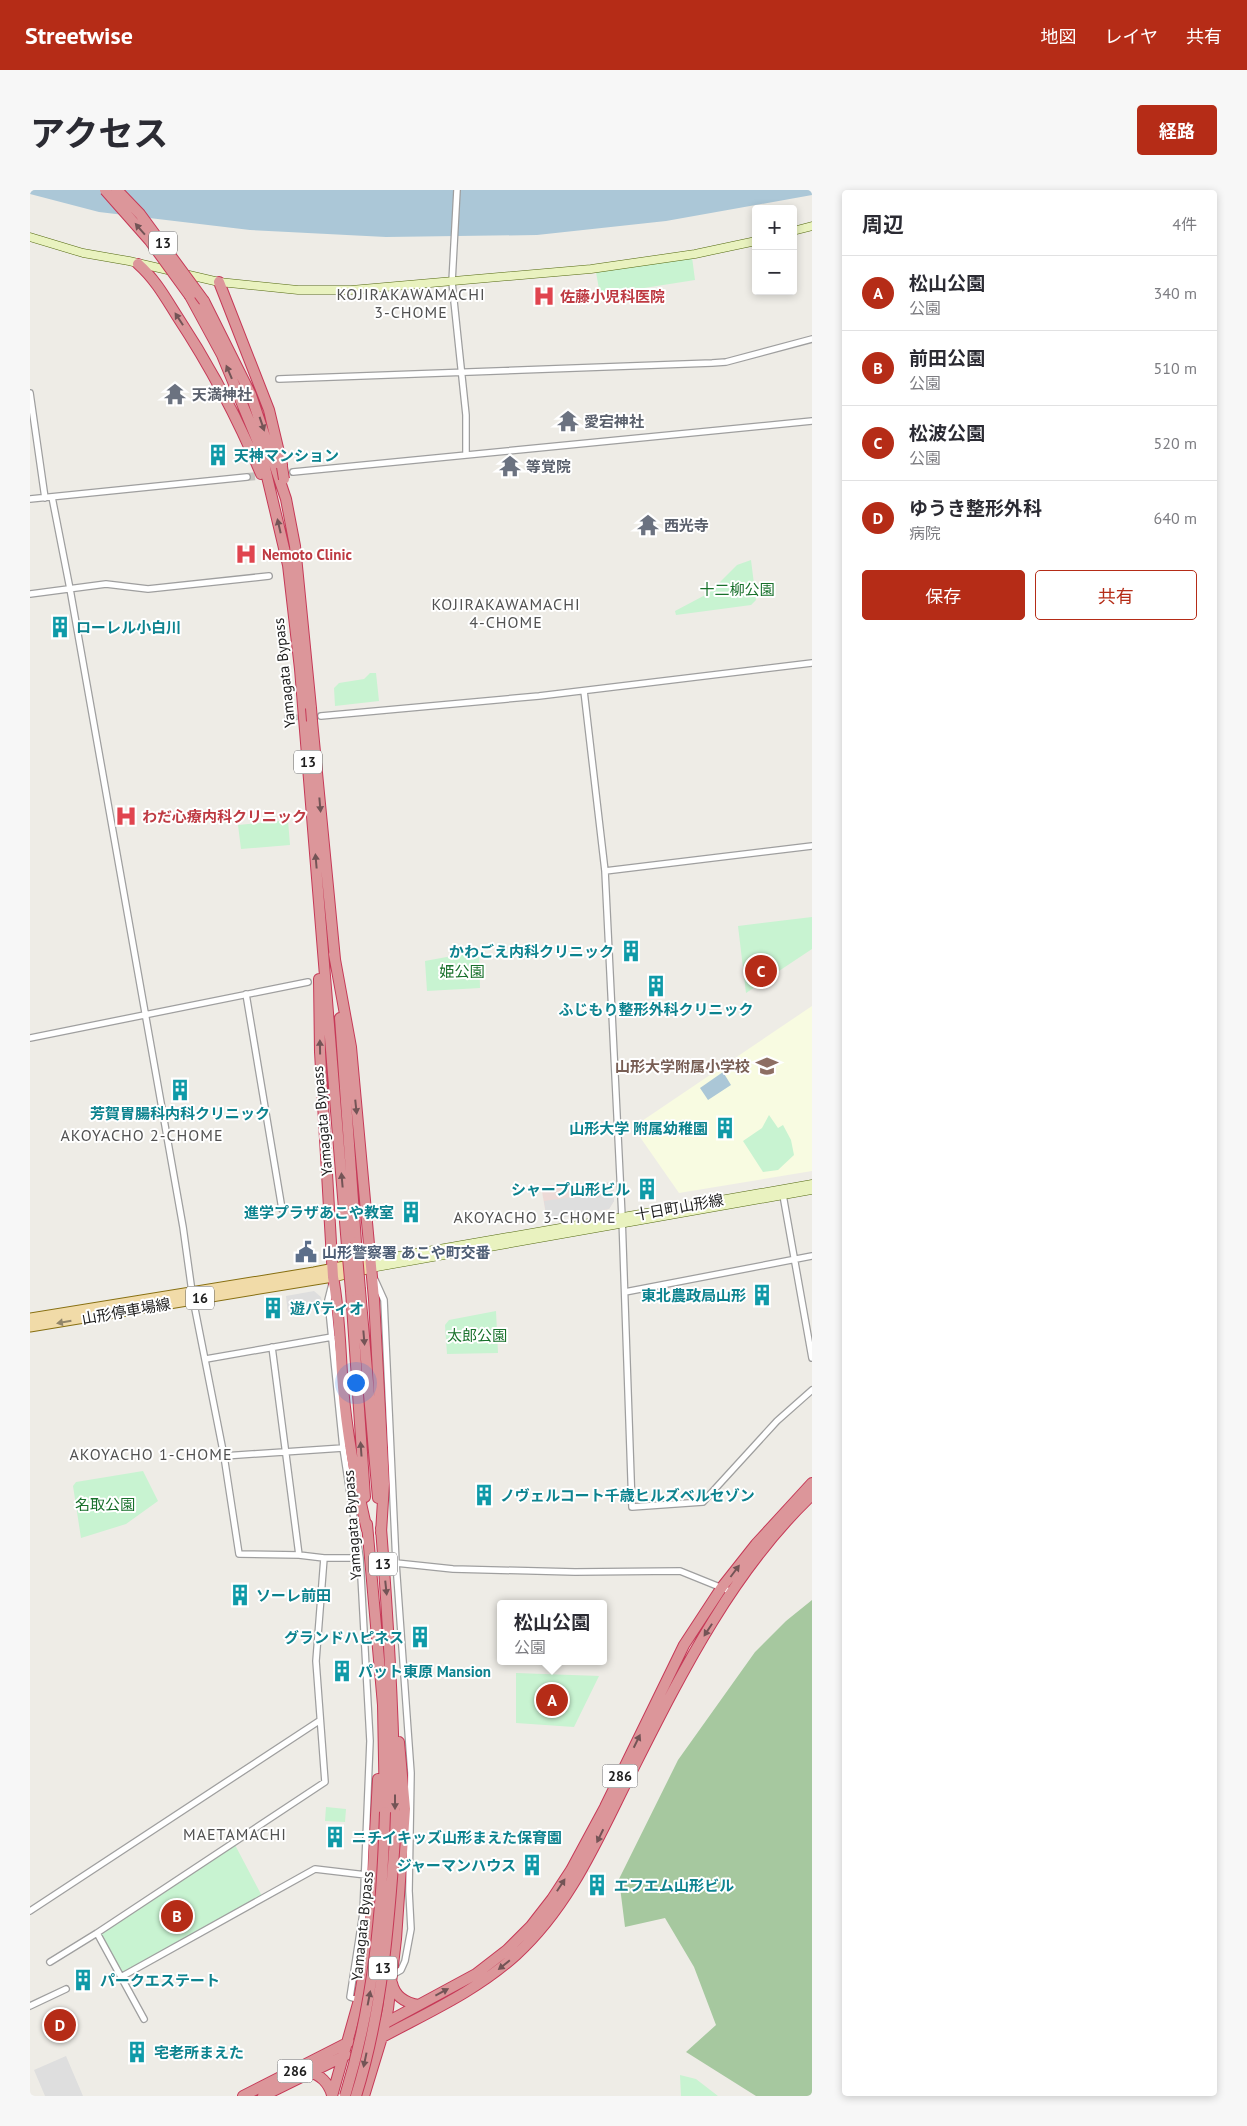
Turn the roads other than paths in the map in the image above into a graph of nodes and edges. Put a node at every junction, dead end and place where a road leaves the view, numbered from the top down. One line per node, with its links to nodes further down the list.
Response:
1 (104, 190): 22 (highway, Yamagata Bypass / 13, one-way to 1, bridge)
2 (117, 190): 23 (highway, Yamagata Bypass / 13, one-way to 23, bridge)
3 (457, 190): 10 (street)
4 (812, 226): 5 (street)
5 (797, 230)
6 (30, 237): 8 (street)
7 (752, 241): 10 (street)
8 (138, 264): 9 (street); 22 (highway, one-way to 8)
9 (219, 282): 10 (street); 17 (highway, bridge)
10 (452, 282): 12 (street)
11 (812, 339): 12 (street)
12 (462, 372): 13 (street); 16 (street)
13 (279, 379)
14 (30, 393): 20 (street)
15 (812, 422): 16 (street)
16 (466, 455): 17 (street)
17 (289, 476): 23 (highway)
18 (248, 477): 19 (street)
19 (52, 497): 20 (street); 25 (street)
20 (44, 498): 21 (street)
21 (30, 500)
22 (274, 502): 32 (highway, Yamagata Bypass / 13, one-way to 22)
23 (295, 546): 29 (highway, Yamagata Bypass / 13, bridge)
24 (269, 576): 25 (street)
25 (70, 588): 26 (street); 36 (street)
26 (30, 594)
27 (812, 663): 28 (street)
28 (584, 691): 29 (street); 31 (street)
29 (317, 719): 33 (highway, Yamagata Bypass / 13, one-way to 33)
30 (812, 846): 31 (street)
31 (605, 870): 42 (street)
32 (318, 882): 43 (highway, Yamagata Bypass / 13, one-way to 32); 47 (highway, one-way to 32)
33 (334, 954): 43 (highway, Yamagata Bypass / 13); 46 (highway, one-way to 46)
34 (308, 982): 35 (street)
35 (246, 994): 36 (street); 41 (street)
36 (145, 1015): 37 (street); 50 (street)
37 (30, 1038)
38 (812, 1184): 42 (street, 十日町山形線)
39 (812, 1190): 40 (street, 十日町山形線)
40 (783, 1195): 42 (street, 十日町山形線); 45 (street)
41 (282, 1209)
42 (622, 1220): 46 (street, 十日町山形線); 49 (street)
43 (352, 1244): 48 (highway, Yamagata Bypass / 13, bridge)
44 (812, 1256): 45 (street)
45 (794, 1259): 49 (street); 55 (street)
46 (370, 1265): 47 (main road, 山形停車場線 / 16); 64 (highway); 68 (street)
47 (333, 1272): 50 (main road, 山形停車場線 / 16); 53 (street); 63 (highway)
48 (355, 1290): 63 (highway, Yamagata Bypass / 13, one-way to 48); 64 (highway, Yamagata Bypass / 13, one-way to 64)
49 (625, 1292): 57 (street)
50 (193, 1295): 51 (main road, 山形停車場線 / 16); 52 (main road, 山形停車場線 / 16, one-way to 52); 56 (street)
51 (30, 1318)
52 (30, 1327)
53 (332, 1337): 54 (street); 58 (street)
54 (272, 1347): 56 (street); 59 (street)
55 (812, 1358)
56 (206, 1359): 60 (street)
57 (812, 1390)
58 (343, 1448): 59 (street); 67 (street)
59 (286, 1451): 60 (street); 65 (street)
60 (224, 1456): 65 (street)
61 (812, 1483): 69 (highway, 286, one-way to 61)
62 (812, 1494): 69 (highway, 286)
63 (367, 1530): 71 (highway, Yamagata Bypass / 13)
64 (381, 1533): 70 (highway, Yamagata Bypass / 13, one-way to 70)
65 (299, 1555): 66 (street)
66 (324, 1558): 67 (street); 72 (street)
67 (360, 1558): 73 (street)
68 (396, 1563): 69 (street); 78 (street)
69 (727, 1590): 81 (highway, 286, one-way to 69); 84 (highway, 286, one-way to 84)
70 (392, 1699): 78 (highway); 91 (highway, Yamagata Bypass / 13, one-way to 91, bridge)
71 (383, 1705): 80 (highway); 90 (highway, Yamagata Bypass / 13, one-way to 71, bridge)
72 (319, 1720): 74 (street); 75 (street)
73 (366, 1875): 77 (street); 80 (street)
74 (30, 1911)
75 (97, 1933): 76 (street); 77 (street)
76 (50, 1962)
77 (121, 1977): 83 (street)
78 (392, 1977): 81 (highway); 84 (highway)
79 (66, 1989): 82 (street)
80 (359, 2000): 85 (highway)
81 (419, 2005): 84 (highway, 286)
82 (30, 2006)
83 (144, 2018)
84 (380, 2032): 92 (highway)
85 (348, 2049): 86 (highway, 286); 87 (highway, 286); 89 (highway)
86 (308, 2073): 88 (highway, 286); 89 (highway)
87 (243, 2096)
88 (263, 2096)
89 (332, 2096)
90 (345, 2096)
91 (356, 2096)
92 (364, 2096)

